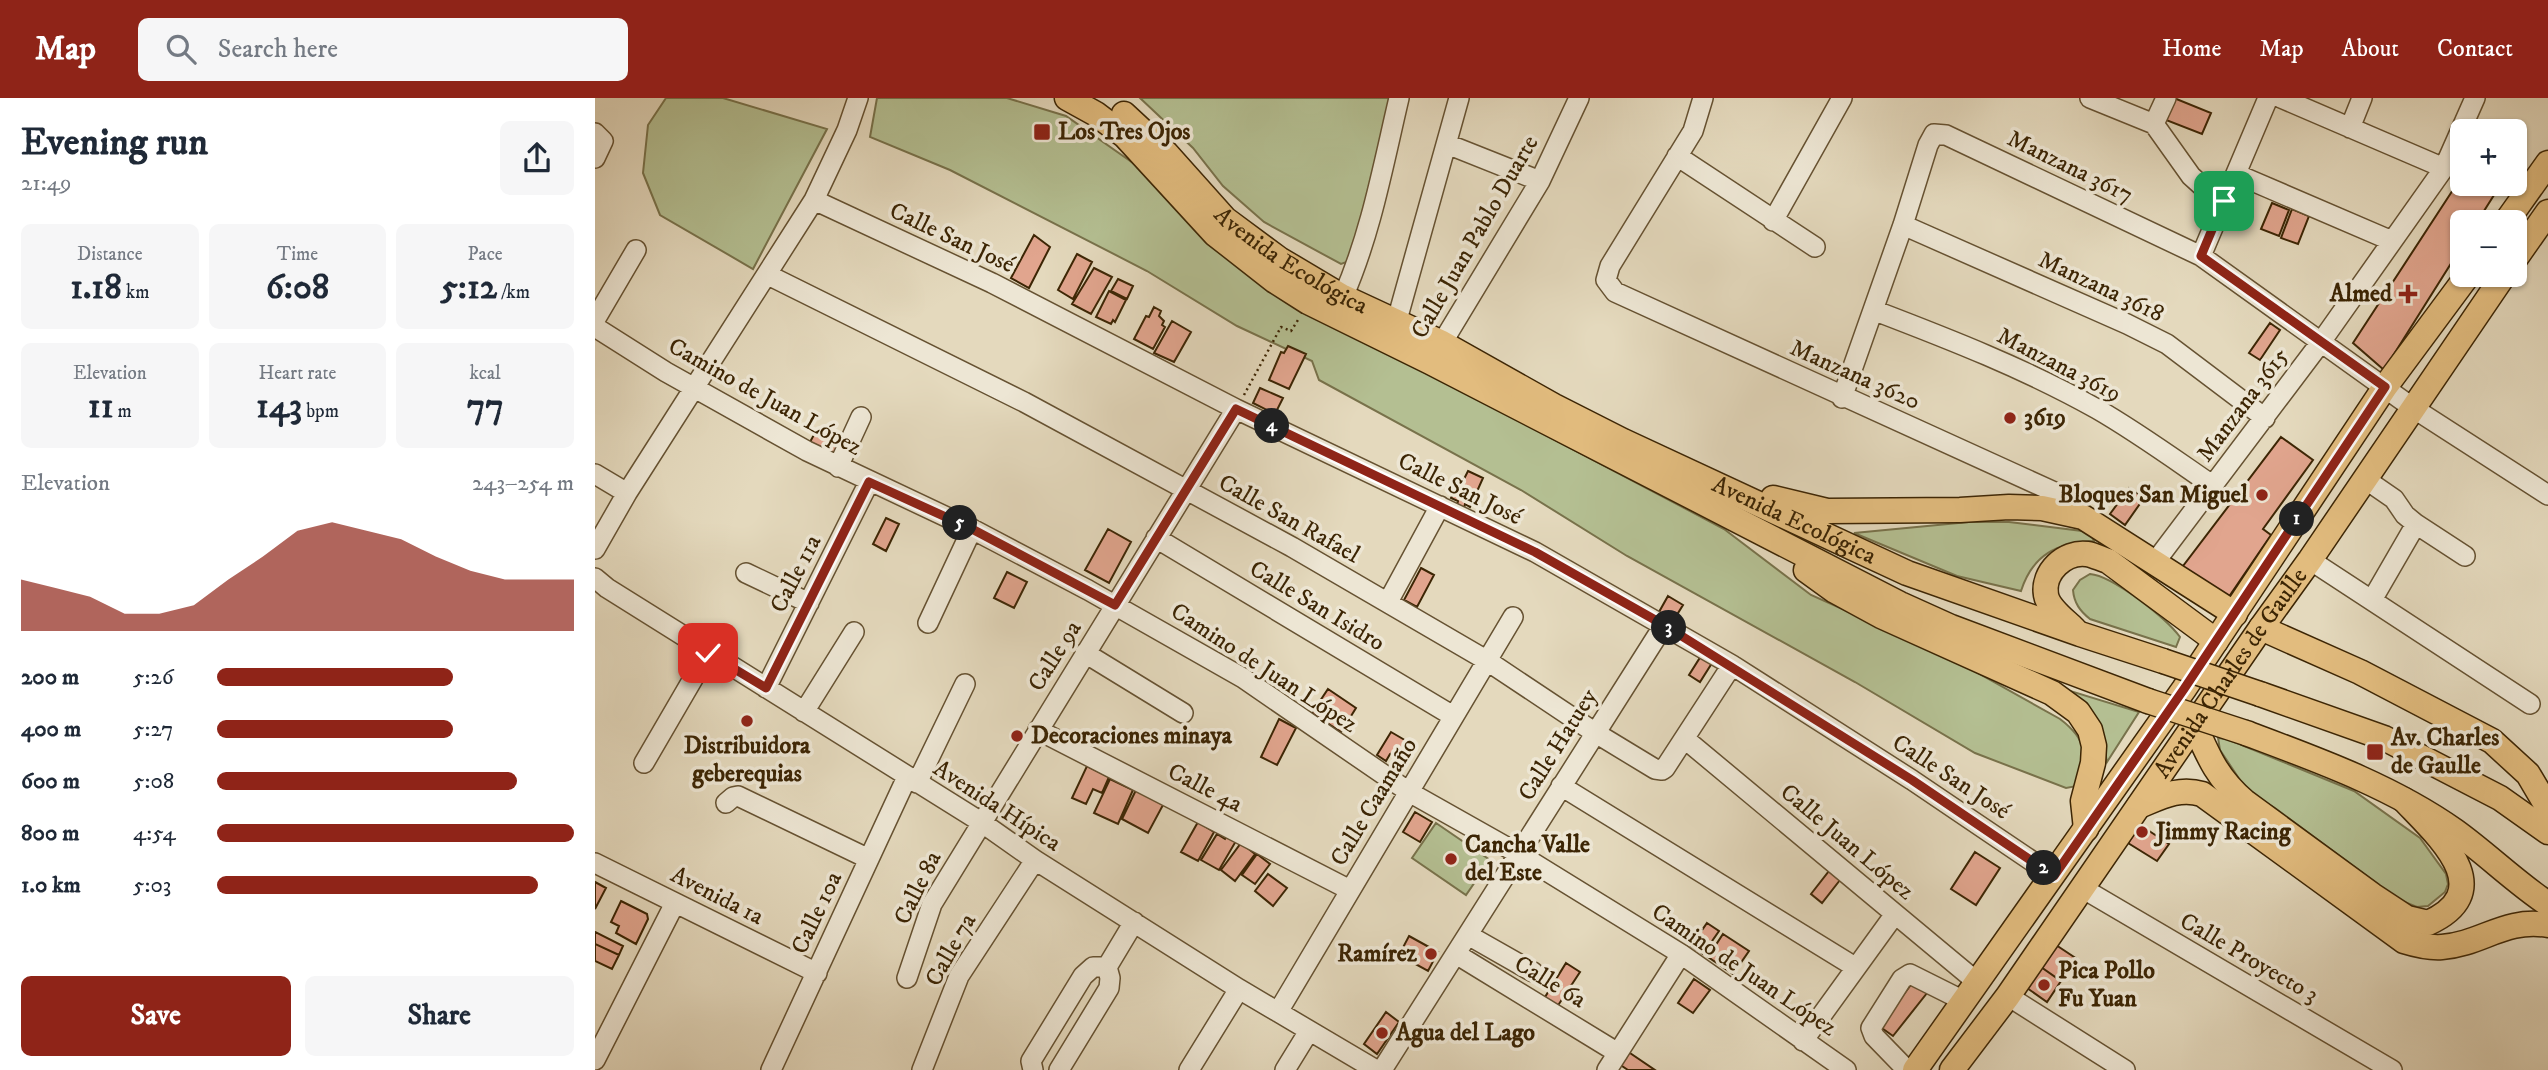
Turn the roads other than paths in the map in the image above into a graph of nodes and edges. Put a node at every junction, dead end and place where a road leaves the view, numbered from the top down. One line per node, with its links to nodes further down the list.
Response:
1 (858, 98): 23 (street)
2 (1067, 98): 38 (main road, Avenida Ecológica)
3 (1103, 98): 37 (main road, Avenida Ecológica)
4 (1399, 98): 37 (street)
5 (1459, 98): 17 (street)
6 (1579, 98): 22 (street, Calle Juan Pablo Duarte)
7 (1703, 98): 18 (street)
8 (1842, 98): 26 (street)
9 (2090, 98): 15 (street)
10 (2166, 98): 15 (street)
11 (2268, 98): 21 (street)
12 (2281, 98): 16 (street)
13 (2362, 98): 16 (street)
14 (2475, 98): 20 (street, Manzana 3615)
15 (2154, 124): 24 (street)
16 (2350, 128): 20 (street)
17 (1447, 144): 22 (street); 42 (street)
18 (1677, 156): 26 (street); 47 (street, Manzana 3620)
19 (2548, 163): 25 (main road)
20 (2444, 168): 29 (street, Manzana 3615)
21 (2236, 174): 24 (street); 29 (street)
22 (1540, 181): 44 (street, Calle Juan Pablo Duarte)
23 (814, 200): 34 (street); 49 (street, Calle San José)
24 (2224, 201): 33 (street)
25 (2515, 210)
26 (1773, 221): 31 (street)
27 (2545, 221): 30 (main road)
28 (1903, 225): 33 (street, Manzana 3617); 39 (street, Manzana 3617); 51 (street, Manzana 3618)
29 (2392, 242): 43 (street, Manzana 3615)
30 (2527, 244)
31 (1815, 247)
32 (636, 250): 40 (street)
33 (2201, 256): 43 (street, Manzana 3617)
34 (768, 275): 46 (street); 57 (street, Calle San Rafael)
35 (2459, 287): 45 (main road, Avenida Charles de Gaulle)
36 (2496, 287): 48 (main road, Avenida Charles de Gaulle)
37 (1343, 297): 38 (street); 42 (main road, Avenida Ecológica)
38 (1308, 302): 42 (main road, Avenida Ecológica)
39 (1873, 310): 47 (street, Manzana 3617); 56 (street, Manzana 3619)
40 (595, 320)
41 (595, 327): 46 (street, Camino de Juan López)
42 (1392, 330): 44 (main road, Avenida Ecológica)
43 (2321, 342): 45 (street, Manzana 3617); 51 (street, Manzana 3615)
44 (1436, 353): 59 (main road, Avenida Ecológica); 66 (main road, Avenida Ecológica)
45 (2385, 387): 48 (street, Manzana 3617); 77 (main road, Avenida Charles de Gaulle)
46 (694, 388): 52 (street, Camino de Juan López); 58 (street)
47 (1842, 398): 62 (street, Manzana 3620)
48 (2413, 408): 54 (main road, Avenida Charles de Gaulle); 60 (street, Manzana 3617)
49 (1236, 409): 57 (street, Calle 9a); 61 (street, Calle San José)
50 (861, 417): 52 (street)
51 (2265, 418): 56 (street, Manzana 3615)
52 (838, 467): 55 (street, Camino de Juan López)
53 (595, 474): 58 (street)
54 (2365, 479): 63 (street); 69 (main road, Avenida Charles de Gaulle)
55 (869, 482): 64 (street, Camino de Juan López); 75 (street, Calle 11a)
56 (2212, 485): 70 (street, Manzana 3615)
57 (1186, 491): 65 (street, Calle 9a); 74 (street, Calle San Rafael)
58 (627, 493): 67 (street)
59 (1735, 494): 62 (main road); 83 (main road, Avenida Ecológica)
60 (2548, 495)
61 (1440, 506): 74 (street); 80 (street, Calle San José)
62 (2083, 517): 70 (main road)
63 (2416, 524): 68 (street); 73 (street)
64 (972, 529): 76 (street, Camino de Juan López); 79 (street)
65 (1156, 538): 76 (street, Calle 9a); 94 (street, Calle San Isidro)
66 (1779, 542): 103 (main road, Avenida Ecológica, bridge); 108 (main road)
67 (595, 549)
68 (2465, 556)
69 (2310, 560): 73 (street); 81 (main road, Avenida Charles de Gaulle)
70 (2155, 562): 77 (main road)
71 (746, 573): 75 (street)
72 (595, 578): 85 (street, Avenida Hípica)
73 (2372, 600): 91 (street)
74 (1388, 602): 87 (street, Calle San Rafael)
75 (809, 603): 90 (street, Calle 11a)
76 (1115, 605): 86 (street, Calle 9a); 102 (street, Camino de Juan López)
77 (2235, 614): 84 (main road, Avenida Charles de Gaulle)
78 (1513, 617): 87 (street, Calle Caamaño)
79 (928, 623)
80 (1664, 625): 88 (street, Calle San José); 97 (street, Calle Hatuey)
81 (2261, 628): 95 (main road, Avenida Charles de Gaulle); 106 (main road)
82 (854, 632): 92 (street)
83 (2080, 634): 84 (main road); 109 (main road, Avenida Ecológica, bridge)
84 (2216, 641): 108 (main road, Avenida Charles de Gaulle)
85 (708, 653): 90 (street, Avenida Hípica); 99 (street)
86 (1086, 653): 93 (street); 96 (street, Calle 9a)
87 (1486, 660): 94 (street, Calle Caamaño); 97 (street, Calle San Rafael)
88 (1731, 665): 98 (street); 114 (street, Calle San José)
89 (965, 684): 100 (street, Calle 10a)
90 (766, 688): 92 (street, Avenida Hípica)
91 (2530, 704)
92 (804, 712): 100 (street, Avenida Hípica)
93 (1183, 713)
94 (1453, 716): 102 (street, Calle Caamaño)
95 (2195, 726): 103 (main road); 105 (main road, Avenida Charles de Gaulle)
96 (1038, 730): 107 (street, Calle 9a); 116 (street, Calle 4a)
97 (1594, 732): 98 (street, Calle San Rafael); 101 (street, Calle Hatuey)
98 (1685, 739): 119 (street, Calle Juan López)
99 (644, 763)
100 (912, 780): 107 (street, Avenida Hípica); 111 (street, Calle 10a)
101 (1561, 786): 110 (street, Calle Hatuey); 126 (street)
102 (1409, 792): 110 (street, Camino de Juan López); 116 (street, Calle Caamaño)
103 (2404, 800): 118 (main road, Avenida Ecológica)
104 (726, 803): 111 (street)
105 (2139, 806): 115 (main road, Avenida Charles de Gaulle); 121 (main road)
106 (2548, 808)
107 (981, 822): 112 (street, Avenida Hípica); 129 (street, Calle 8a)
108 (2085, 828): 114 (main road, Avenida Charles de Gaulle)
109 (2548, 832)
110 (1518, 854): 122 (street, Calle Hatuey); 124 (street, Camino de Juan López)
111 (869, 859): 128 (street, Calle 10a)
112 (1035, 860): 120 (street, Avenida Hípica); 139 (street, Calle 7a)
113 (595, 863): 117 (street, Avenida 1a)
114 (2054, 876): 131 (main road, Avenida Charles de Gaulle)
115 (2082, 888): 132 (main road, Avenida Charles de Gaulle); 152 (street, Calle Proyecto 3)
116 (1350, 890): 133 (street, Calle Caamaño)
117 (675, 903): 128 (street, Avenida 1a); 137 (street)
118 (2548, 904)
119 (1895, 914): 126 (street); 131 (street, Calle Juan López)
120 (1134, 922): 125 (street); 130 (street, Avenida Hípica)
121 (2548, 925)
122 (1468, 935): 123 (street, Calle Hatuey); 127 (street)
123 (1456, 954): 136 (street, Calle 6a); 145 (street, Calle Hatuey)
124 (1681, 954): 135 (street, Camino de Juan López); 136 (street)
125 (1107, 967): 140 (street); 141 (street)
126 (1855, 967): 135 (street)
127 (1533, 972)
128 (817, 973): 138 (street, Calle 10a)
129 (907, 978)
130 (1239, 989): 133 (street, Avenida Hípica); 142 (street)
131 (1971, 992): 148 (street); 149 (main road, Avenida Charles de Gaulle)
132 (2008, 996): 150 (main road, Avenida Charles de Gaulle); 151 (street)
133 (1278, 1012): 134 (street, Avenida Hípica)
134 (1310, 1031): 143 (street); 144 (street, Avenida Hípica)
135 (1803, 1041): 147 (street, Camino de Juan López)
136 (1618, 1053): 146 (street)
137 (595, 1060)
138 (772, 1070)
139 (922, 1070)
140 (1033, 1070)
141 (1059, 1070)
142 (1189, 1070)
143 (1285, 1070)
144 (1376, 1070)
145 (1383, 1070)
146 (1607, 1070)
147 (1846, 1070)
148 (1907, 1070)
149 (1915, 1070)
150 (1952, 1070)
151 (2125, 1070)
152 (2392, 1070)

